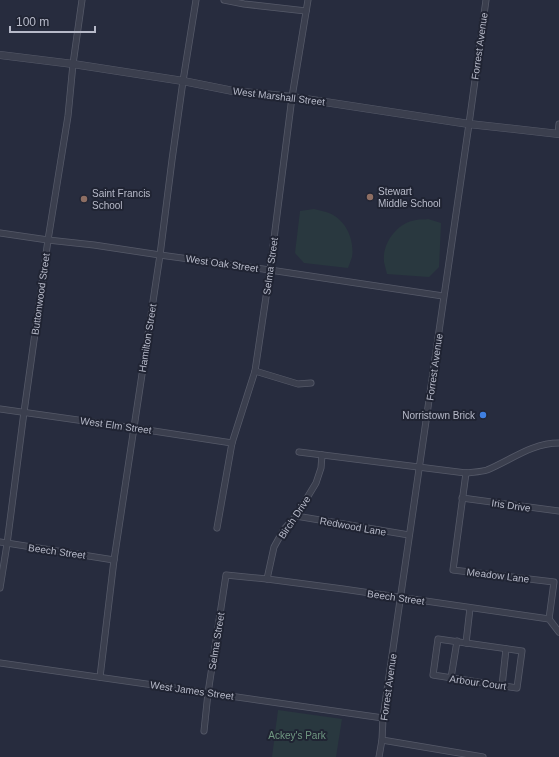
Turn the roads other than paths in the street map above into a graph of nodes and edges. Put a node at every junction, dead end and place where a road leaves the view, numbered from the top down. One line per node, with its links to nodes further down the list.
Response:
1 (82, 0): 8 (street, Buttonwood Street)
2 (196, 0): 9 (street, Hamilton Street)
3 (224, 0): 6 (street)
4 (308, 0): 6 (street, Selma Street)
5 (486, 0): 11 (street, Forrest Avenue)
6 (306, 11): 10 (street, Selma Street)
7 (0, 55): 8 (street, West Marshall Street)
8 (73, 64): 9 (street, West Marshall Street); 15 (street, Buttonwood Street)
9 (183, 82): 10 (street, West Marshall Street); 16 (street, Hamilton Street)
10 (292, 97): 11 (street, West Marshall Street); 17 (street, Selma Street)
11 (469, 124): 13 (street, West Marshall Street); 18 (street, Forrest Avenue)
12 (559, 124): 13 (street)
13 (558, 134)
14 (0, 232): 15 (street, West Oak Street)
15 (48, 240): 16 (street, West Oak Street); 22 (street, Buttonwood Street)
16 (160, 255): 17 (street, West Oak Street); 23 (street, Hamilton Street)
17 (270, 270): 18 (street, West Oak Street); 19 (street, Selma Street)
18 (443, 296): 28 (street, Forrest Avenue)
19 (255, 371): 20 (street); 24 (street, Selma Street)
20 (311, 384)
21 (0, 409): 22 (street, West Elm Street)
22 (24, 412): 23 (street, West Elm Street); 36 (street, Buttonwood Street)
23 (134, 428): 24 (street, West Elm Street); 37 (street, Hamilton Street)
24 (232, 443): 33 (street, Selma Street)
25 (559, 443): 29 (street)
26 (299, 452): 27 (street)
27 (322, 455): 28 (street); 32 (street, Birch Drive)
28 (419, 468): 29 (street); 34 (street, Forrest Avenue)
29 (466, 473): 30 (street, Meadow Lane)
30 (462, 498): 31 (street, Iris Drive); 43 (street, Meadow Lane)
31 (559, 511)
32 (296, 516): 34 (street, Redwood Lane); 39 (street, Birch Drive)
33 (217, 528)
34 (409, 535): 41 (street, Forrest Avenue)
35 (0, 542): 36 (street, Beech Street)
36 (7, 544): 37 (street, Beech Street); 40 (street, Buttonwood Street)
37 (114, 560): 49 (street, Hamilton Street)
38 (226, 575): 39 (street, Beech Street); 52 (street, Selma Street)
39 (267, 579): 41 (street, Beech Street)
40 (0, 588)
41 (400, 598): 42 (street, Beech Street); 53 (street, Forrest Avenue)
42 (470, 608): 43 (street, Beech Street); 46 (street)
43 (549, 619): 44 (street)
44 (559, 632)
45 (457, 642): 46 (street, Arbour Court); 50 (street); 50 (street, Arbour Court)
46 (466, 643): 47 (street, Arbour Court)
47 (506, 649): 51 (street); 51 (street, Arbour Court)
48 (0, 663): 49 (street, West James Street)
49 (100, 677): 52 (street, West James Street)
50 (451, 678): 51 (street, Arbour Court)
51 (502, 686)
52 (208, 692): 53 (street, West James Street); 54 (street, Selma Street)
53 (383, 718): 55 (street, Forrest Avenue)
54 (204, 732)
55 (382, 740): 56 (street, Forrest Avenue); 57 (street)
56 (379, 757)
57 (483, 757)

